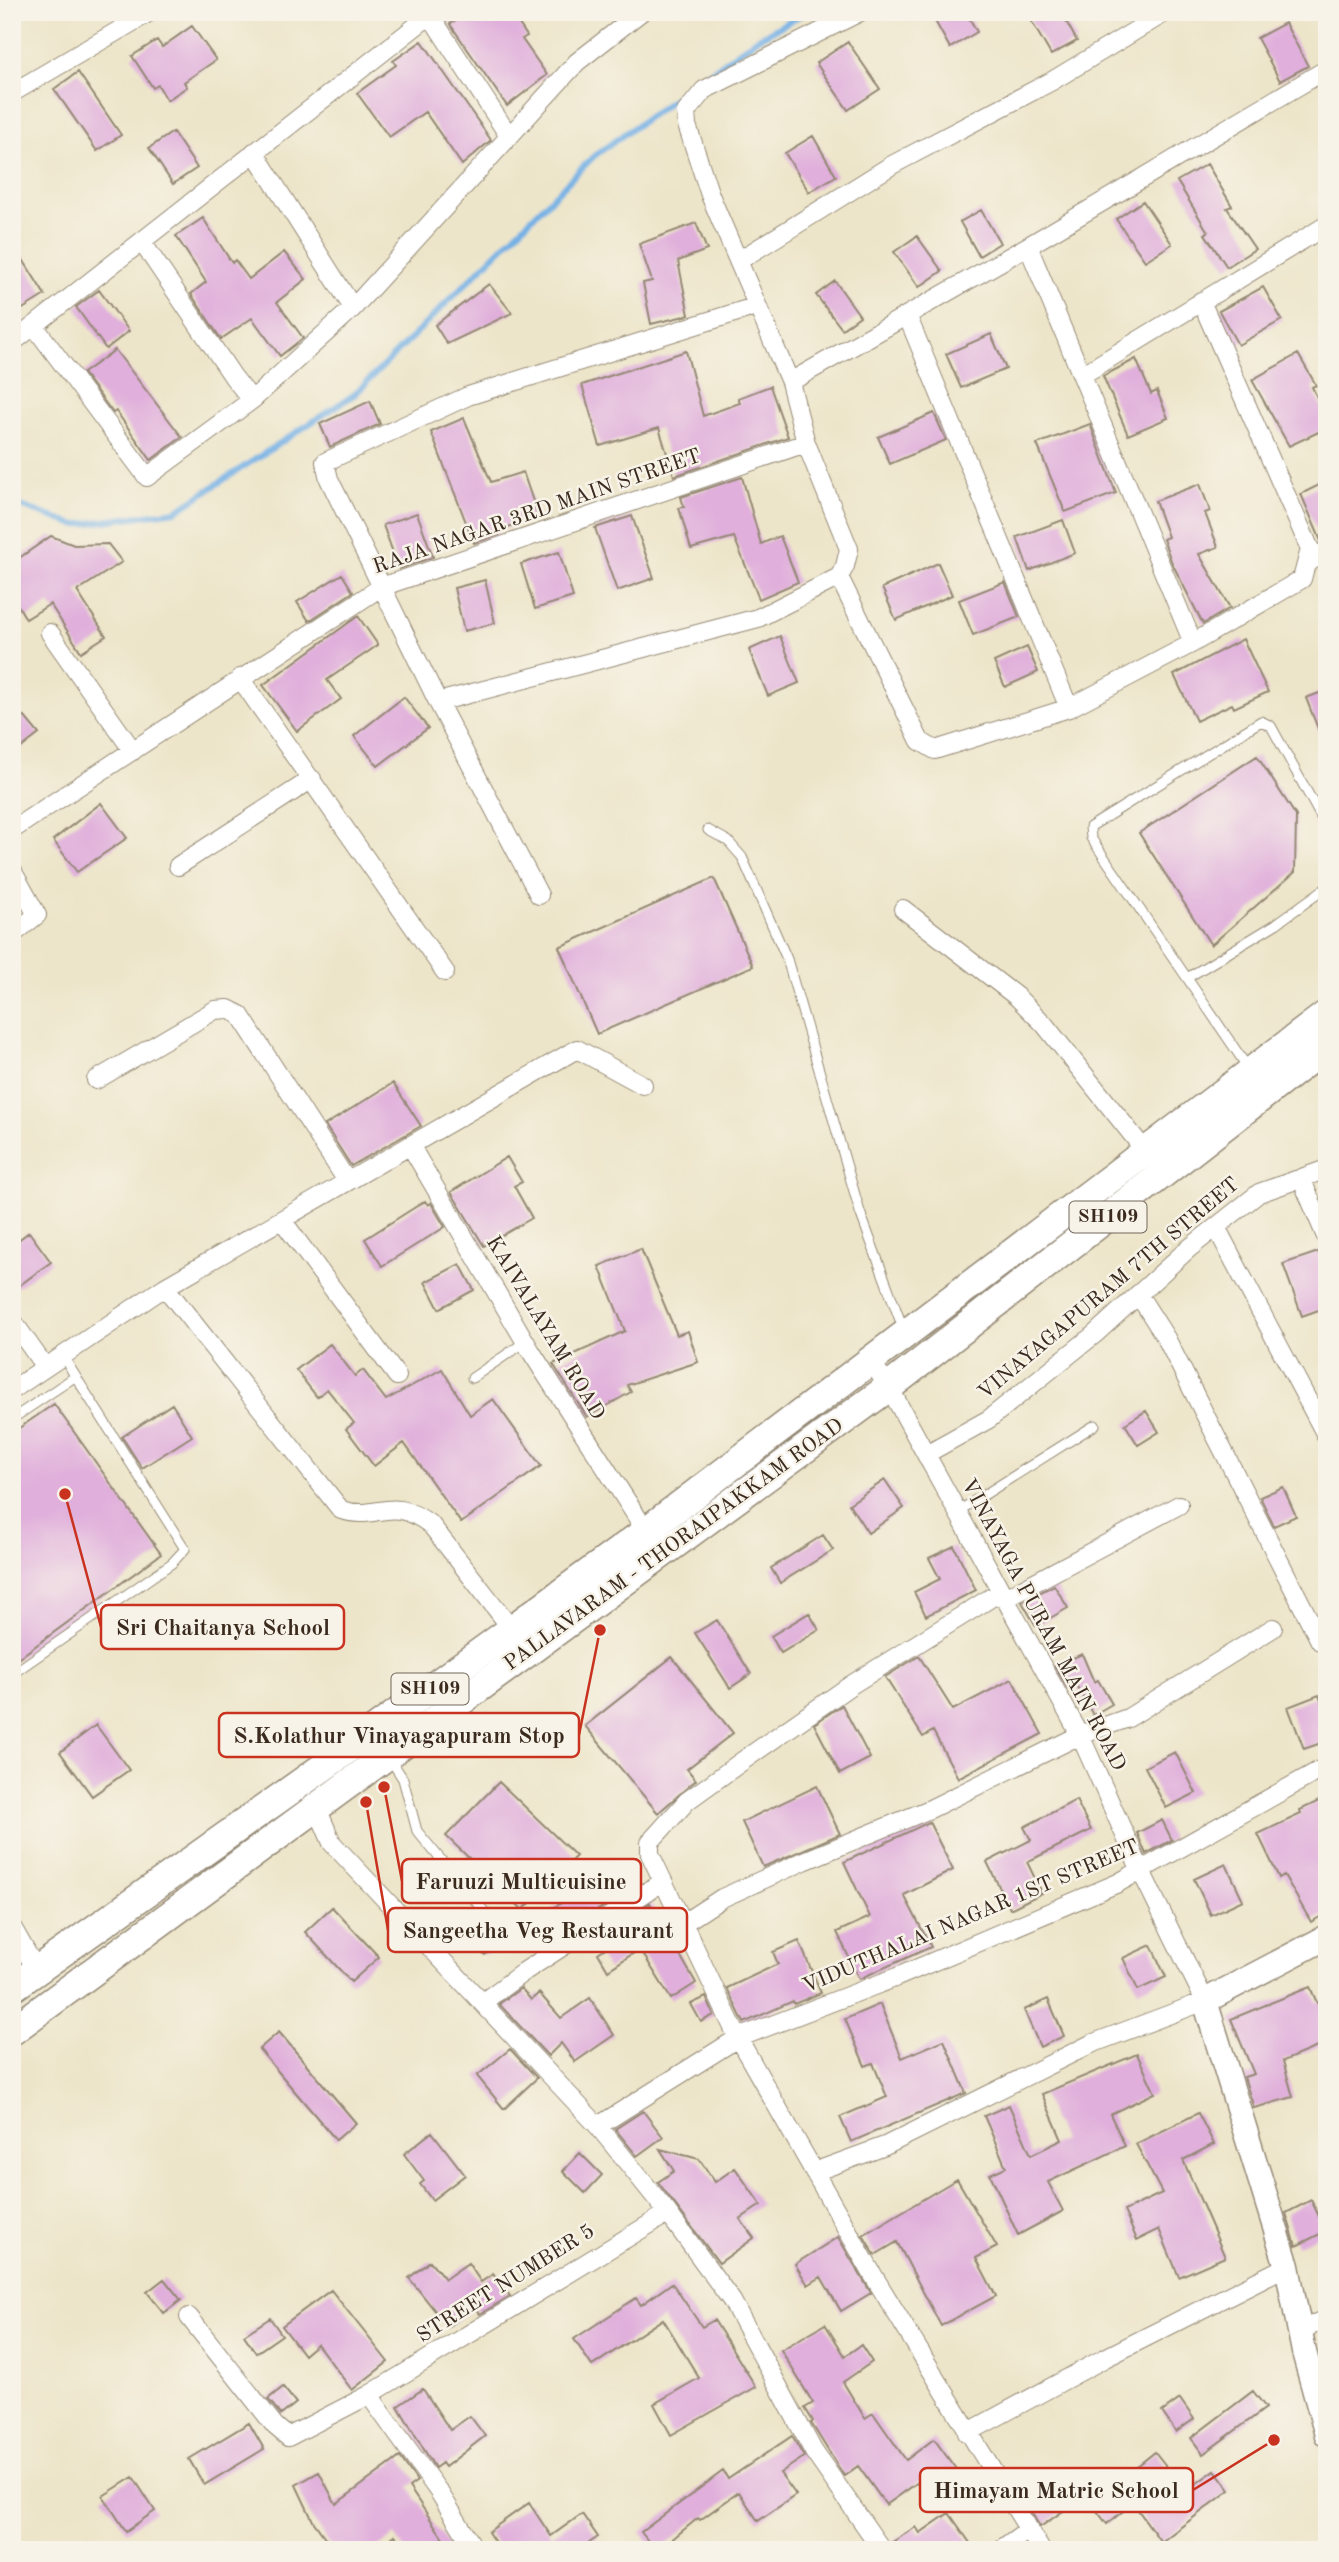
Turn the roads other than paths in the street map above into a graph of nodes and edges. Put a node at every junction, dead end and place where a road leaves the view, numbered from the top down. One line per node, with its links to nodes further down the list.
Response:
1 (150, 12): 7 (street)
2 (641, 12): 8 (street)
3 (860, 12): 13 (street)
4 (1166, 12): 13 (street)
5 (430, 13): 8 (street); 9 (street)
6 (1327, 69): 12 (street)
7 (12, 93)
8 (509, 136): 16 (street)
9 (254, 152): 11 (street); 16 (street)
10 (1324, 233): 14 (street)
11 (142, 242): 18 (street); 22 (street)
12 (1028, 246): 17 (street); 20 (street)
13 (738, 261): 15 (street)
14 (1201, 302): 20 (street); 25 (street)
15 (757, 306): 21 (street); 27 (street)
16 (353, 307): 22 (street)
17 (907, 315): 21 (street); 32 (street)
18 (34, 327): 19 (street); 22 (street)
19 (12, 343)
20 (1082, 375): 29 (street)
21 (790, 382): 23 (street)
22 (252, 400)
23 (806, 443): 26 (street); 27 (street, RAJA NAGAR 3RD MAIN STREET)
24 (1327, 550): 25 (street)
25 (1308, 563): 29 (street)
26 (839, 577): 31 (street); 32 (street)
27 (381, 587): 30 (street, RAJA NAGAR 3RD MAIN STREET); 31 (street)
28 (50, 633): 33 (street)
29 (1193, 643): 32 (street)
30 (240, 678): 33 (street, RAJA NAGAR 3RD MAIN STREET); 34 (street)
31 (438, 702): 41 (street)
32 (1069, 708)
33 (133, 751): 36 (street, RAJA NAGAR 3RD MAIN STREET)
34 (312, 779): 38 (street); 44 (street)
35 (1327, 828): 45 (lane)
36 (12, 830)
37 (708, 830): 62 (lane)
38 (178, 866)
39 (12, 870): 43 (street)
40 (1327, 887): 45 (lane)
41 (539, 894)
42 (903, 909): 52 (street)
43 (12, 935)
44 (445, 972)
45 (1187, 978): 48 (lane)
46 (1327, 1014): 48 (main road, PALLAVARAM - THORAIPAKKAM ROAD / SH109)
47 (1327, 1046): 70 (main road, PALLAVARAM - THORAIPAKKAM ROAD / SH109)
48 (1251, 1072): 52 (main road, PALLAVARAM - THORAIPAKKAM ROAD / SH109)
49 (96, 1080): 55 (street)
50 (643, 1085): 51 (street)
51 (411, 1145): 55 (street); 63 (street, KAIVALAYAM ROAD)
52 (1146, 1152): 62 (main road, PALLAVARAM - THORAIPAKKAM ROAD / SH109)
53 (1327, 1169): 54 (street, VINAYAGAPURAM 7TH STREET)
54 (1301, 1178): 57 (street, VINAYAGAPURAM 7TH STREET); 58 (street)
55 (346, 1181): 56 (street)
56 (282, 1220): 59 (street); 67 (street)
57 (1216, 1227): 60 (street, VINAYAGAPURAM 7TH STREET); 74 (street)
58 (1327, 1239)
59 (165, 1287): 64 (street); 81 (street)
60 (1138, 1294): 75 (street, VINAYAGAPURAM 7TH STREET); 82 (street)
61 (12, 1320): 66 (street)
62 (906, 1336): 65 (main road, PALLAVARAM - THORAIPAKKAM ROAD / SH109)
63 (525, 1342): 69 (lane); 78 (street, KAIVALAYAM ROAD)
64 (62, 1355): 66 (street); 68 (lane)
65 (871, 1362): 70 (street, VINAYAGA PURAM MAIN ROAD); 78 (main road, PALLAVARAM - THORAIPAKKAM ROAD / SH109)
66 (45, 1367): 71 (street)
67 (397, 1376)
68 (73, 1378): 72 (lane); 83 (lane)
69 (472, 1378)
70 (889, 1387): 75 (street, VINAYAGA PURAM MAIN ROAD); 85 (main road, PALLAVARAM - THORAIPAKKAM ROAD / SH109)
71 (12, 1390)
72 (12, 1419)
73 (1095, 1425): 77 (lane)
74 (1327, 1437)
75 (926, 1454): 77 (street, VINAYAGA PURAM MAIN ROAD)
76 (1179, 1505): 79 (street)
77 (957, 1512): 79 (street, VINAYAGA PURAM MAIN ROAD)
78 (646, 1531): 81 (main road, PALLAVARAM - THORAIPAKKAM ROAD / SH109)
79 (1002, 1595): 84 (street, VINAYAGA PURAM MAIN ROAD); 91 (street)
80 (1273, 1628): 84 (street)
81 (512, 1629): 86 (main road, PALLAVARAM - THORAIPAKKAM ROAD / SH109)
82 (1320, 1642)
83 (12, 1674)
84 (1080, 1735): 90 (street, VINAYAGA PURAM MAIN ROAD); 93 (street)
85 (388, 1755): 88 (main road, PALLAVARAM - THORAIPAKKAM ROAD / SH109); 92 (lane)
86 (333, 1760): 88 (main road); 96 (main road, PALLAVARAM - THORAIPAKKAM ROAD / SH109)
87 (1327, 1766): 90 (street, VIDUTHALAI NAGAR 1ST STREET)
88 (349, 1784): 89 (main road, PALLAVARAM - THORAIPAKKAM ROAD / SH109)
89 (317, 1808): 98 (street); 99 (main road, PALLAVARAM - THORAIPAKKAM ROAD / SH109)
90 (1141, 1871): 97 (street, VINAYAGA PURAM MAIN ROAD); 100 (street, VIDUTHALAI NAGAR 1ST STREET)
91 (662, 1882): 93 (street); 98 (street)
92 (488, 1916)
93 (682, 1924): 100 (street)
94 (12, 1927): 96 (street)
95 (1327, 1937): 97 (street)
96 (20, 1980)
97 (1205, 2001): 102 (street); 104 (street)
98 (483, 2002): 101 (street)
99 (12, 2032)
100 (738, 2038): 101 (street, VIDUTHALAI NAGAR 1ST STREET); 102 (street)
101 (598, 2126): 103 (street)
102 (814, 2172): 109 (street)
103 (668, 2213): 108 (street, STREET NUMBER 5); 113 (street)
104 (1287, 2266): 107 (street); 109 (street)
105 (189, 2317): 108 (street, STREET NUMBER 5)
106 (1327, 2318): 107 (street)
107 (1300, 2332): 110 (street)
108 (369, 2395): 112 (street)
109 (967, 2433): 111 (street)
110 (1327, 2435)
111 (1028, 2530): 114 (street); 115 (street)
112 (475, 2550)
113 (882, 2550)
114 (1000, 2550)
115 (1041, 2550)

